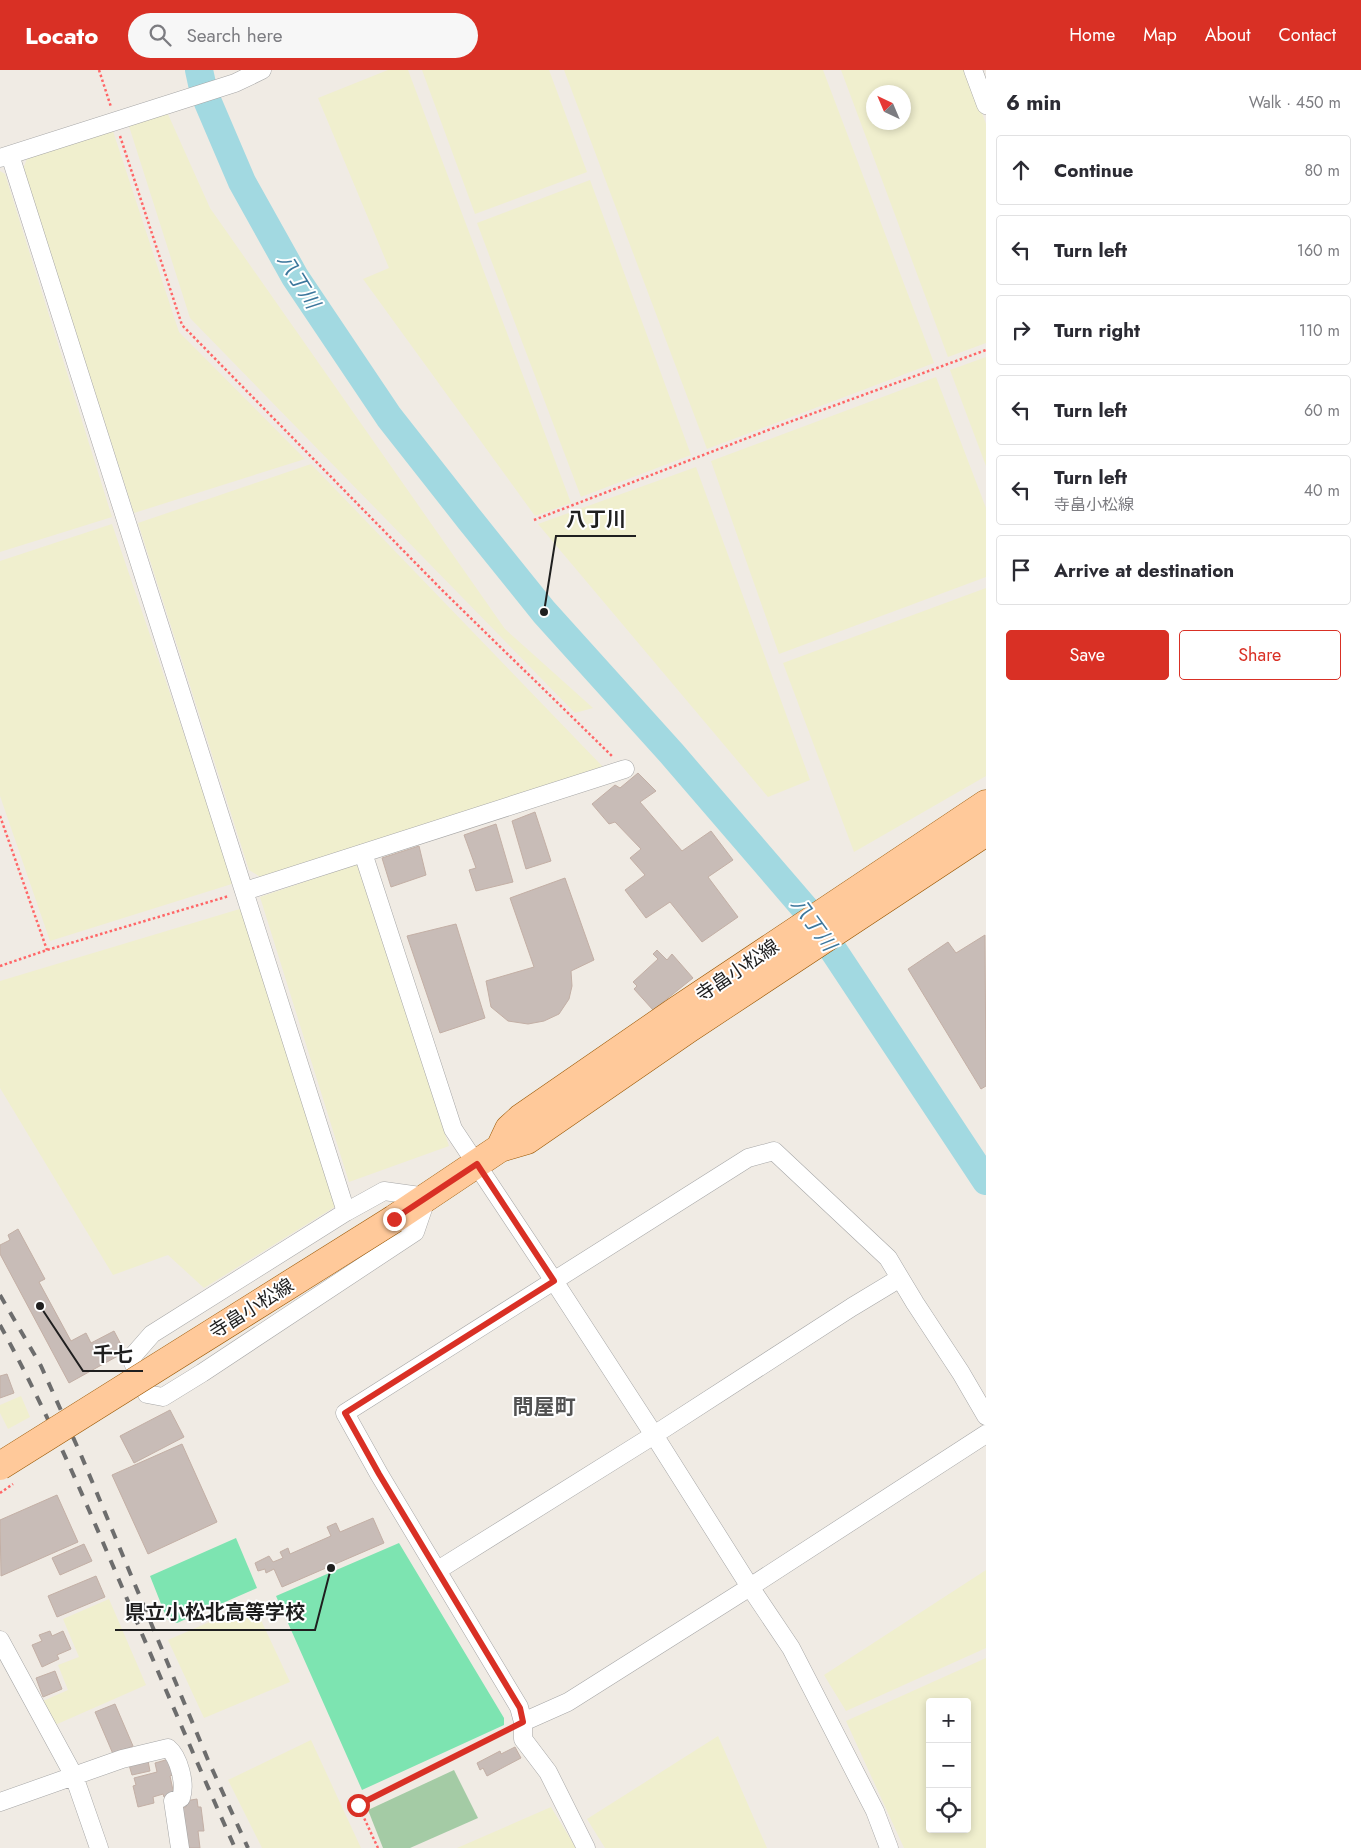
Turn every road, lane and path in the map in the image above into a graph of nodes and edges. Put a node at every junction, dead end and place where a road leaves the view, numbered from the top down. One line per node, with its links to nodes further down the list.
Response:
1 (99, 70): 5 (path)
2 (262, 70): 5 (street)
3 (973, 70): 4 (street)
4 (986, 105)
5 (116, 121): 6 (street); 9 (path)
6 (5, 156): 15 (street)
7 (986, 350): 8 (path)
8 (534, 520)
9 (625, 769): 13 (street)
10 (986, 804): 14 (main road, 寺畠小松線)
11 (0, 816): 16 (path)
12 (986, 832): 14 (main road, 寺畠小松線)
13 (363, 853): 15 (street); 18 (street)
14 (930, 855): 18 (main road, 寺畠小松線)
15 (245, 891): 16 (path); 20 (street)
16 (47, 950): 17 (path)
17 (0, 966)
18 (477, 1164): 19 (main road, 寺畠小松線); 22 (street)
19 (427, 1197): 20 (street); 20 (street); 26 (main road, 寺畠小松線, bridge)
20 (346, 1212)
21 (900, 1278): 22 (street); 23 (street); 25 (street)
22 (554, 1281): 25 (street); 28 (street)
23 (986, 1416)
24 (986, 1434): 29 (street)
25 (654, 1435): 28 (street); 29 (street)
26 (4, 1476): 27 (path)
27 (0, 1493)
28 (438, 1570): 31 (street)
29 (750, 1588): 31 (street); 38 (street)
30 (0, 1640): 32 (street)
31 (523, 1722): 36 (path); 37 (street)
32 (74, 1776): 33 (street); 34 (street); 35 (street)
33 (0, 1802)
34 (99, 1848)
35 (180, 1848)
36 (378, 1848)
37 (586, 1848)
38 (889, 1848)

